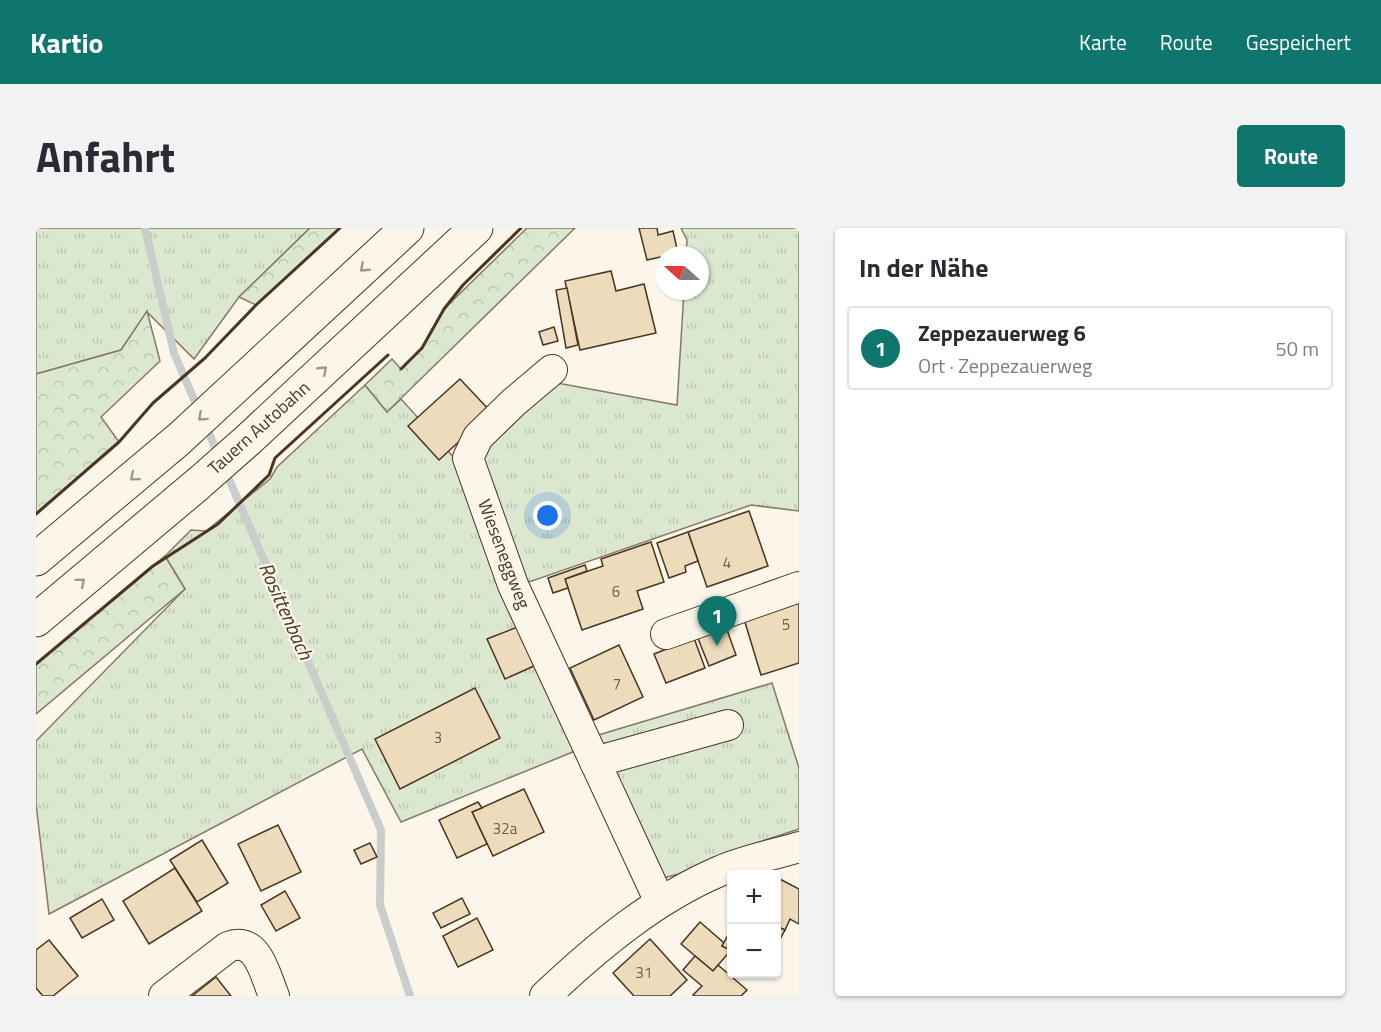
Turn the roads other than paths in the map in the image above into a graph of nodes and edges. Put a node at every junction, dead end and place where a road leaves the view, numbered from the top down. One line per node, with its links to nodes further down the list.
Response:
1 (407, 228): 4 (highway, one-way to 4)
2 (476, 228): 6 (highway, Tauern Autobahn, one-way to 2)
3 (552, 370): 9 (street, Wieseneggweg)
4 (36, 559)
5 (799, 587): 7 (street)
6 (36, 620)
7 (666, 634)
8 (728, 725): 9 (street)
9 (595, 762): 11 (street, Wieseneggweg)
10 (799, 847): 11 (street)
11 (660, 902): 14 (street)
12 (165, 996): 13 (street)
13 (274, 996)
14 (545, 996)

